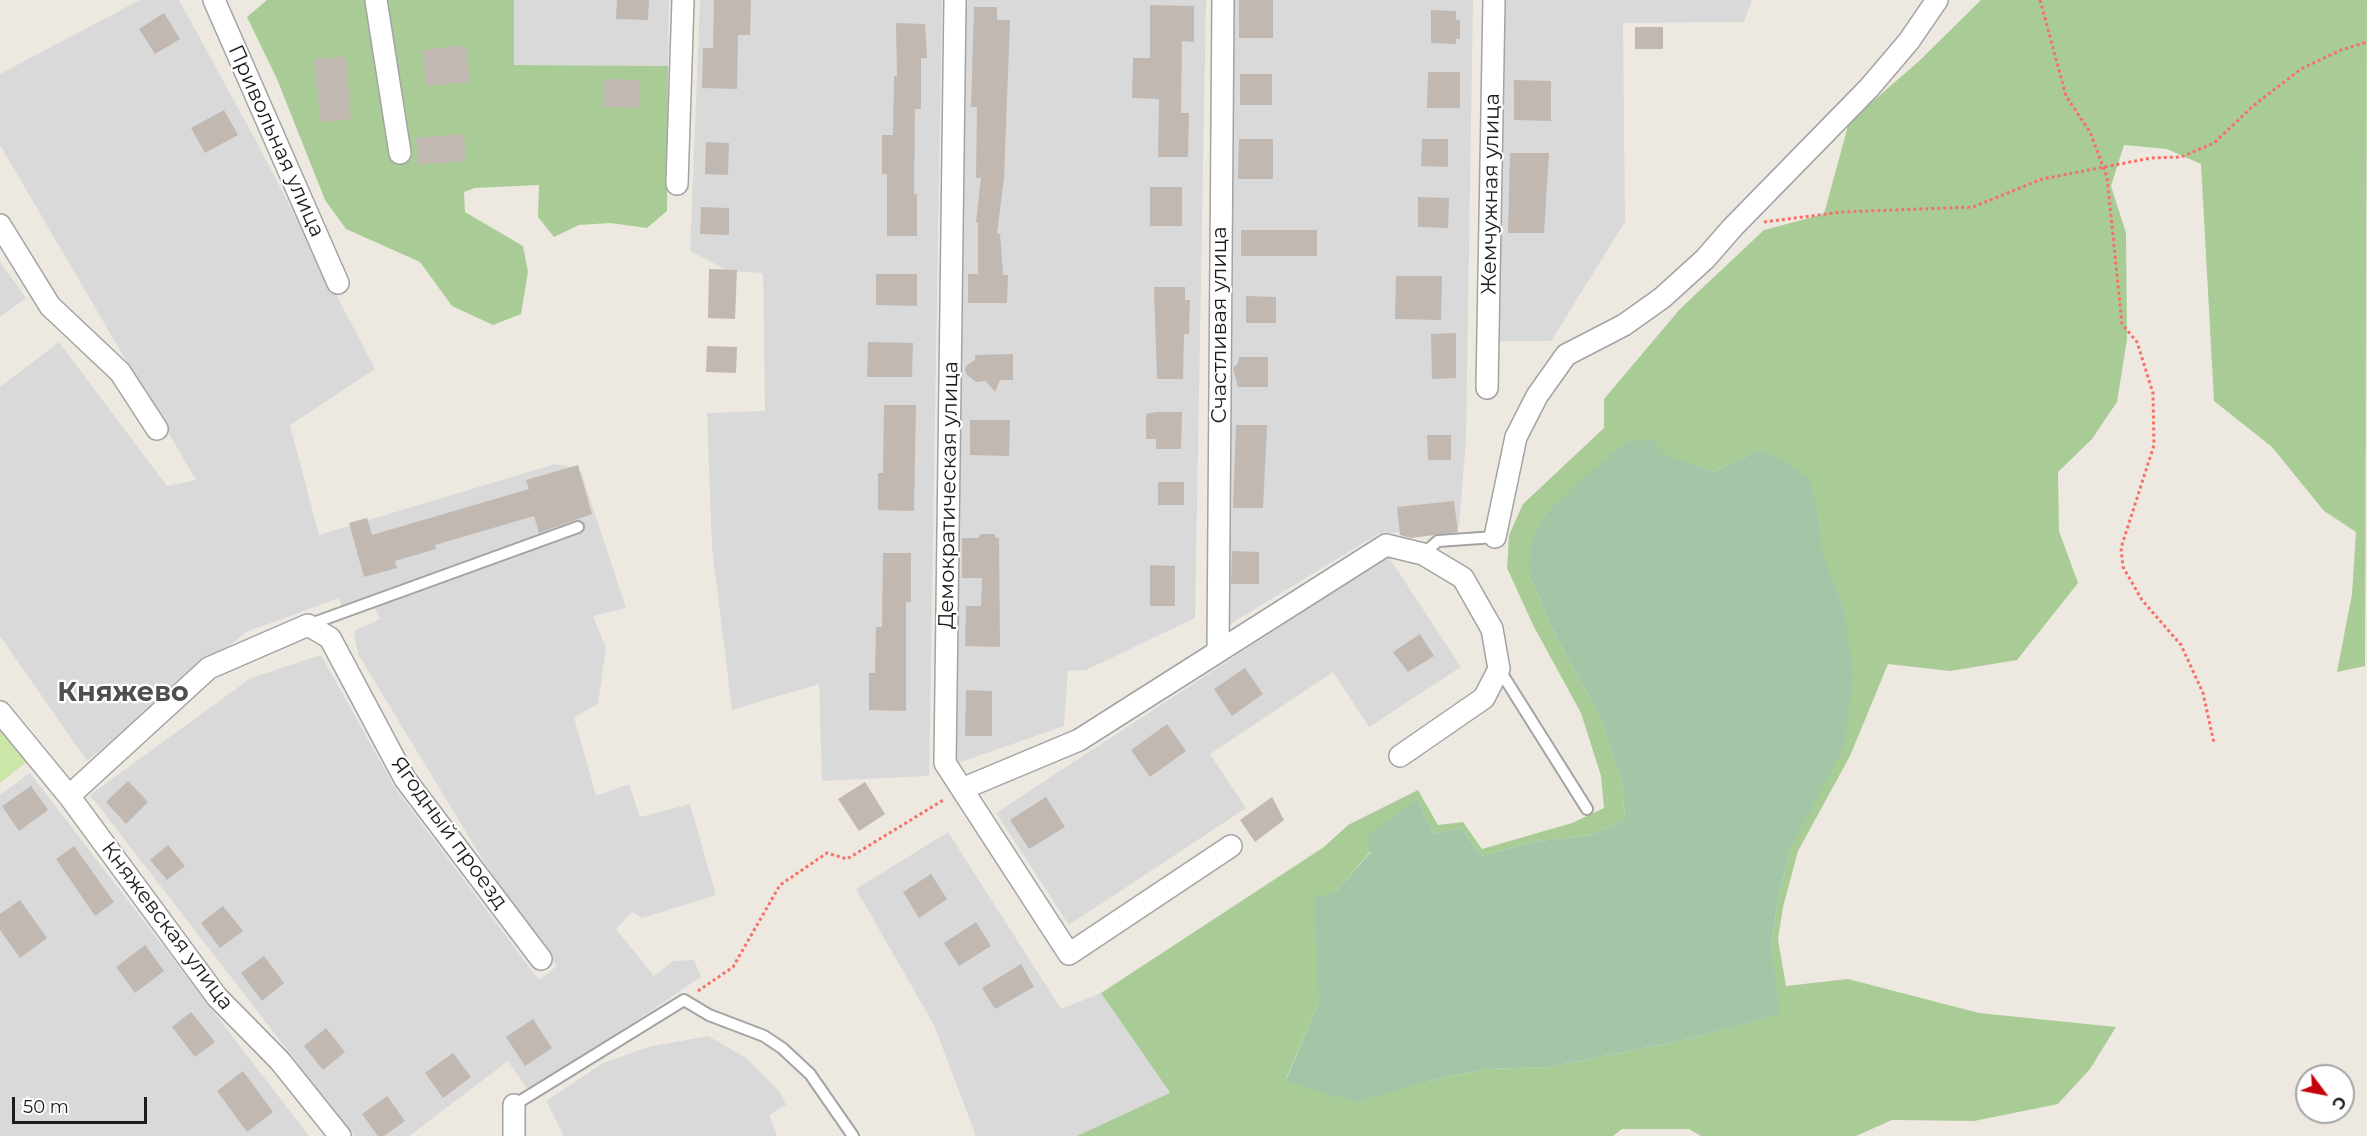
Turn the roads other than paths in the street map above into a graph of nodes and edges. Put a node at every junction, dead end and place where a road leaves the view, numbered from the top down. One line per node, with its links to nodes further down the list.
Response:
1 (214, 0): 11 (street, Привольная улица)
2 (376, 0): 8 (street)
3 (683, 0): 9 (street)
4 (956, 0): 22 (street, Демократическая улица)
5 (1223, 0): 18 (street, Счастливая улица)
6 (1494, 0): 12 (street, Жемчужная улица)
7 (1937, 0): 15 (street)
8 (400, 153)
9 (677, 184)
10 (0, 225): 13 (street)
11 (338, 283)
12 (1488, 388)
13 (157, 429)
14 (579, 527): 17 (lane)
15 (1495, 537): 16 (lane)
16 (1423, 554): 18 (street); 19 (street)
17 (308, 625): 23 (street); 26 (street, Ягодный проезд)
18 (1218, 650): 22 (street)
19 (1499, 669): 21 (street); 24 (lane)
20 (0, 712): 23 (street, Княжевская улица)
21 (1400, 756)
22 (962, 789): 25 (street, Демократическая улица)
23 (69, 796): 28 (street, Княжевская улица)
24 (1587, 808)
25 (1231, 846)
26 (541, 960)
27 (513, 1105): 29 (street); 30 (lane)
28 (340, 1136)
29 (514, 1136)
30 (853, 1136)

